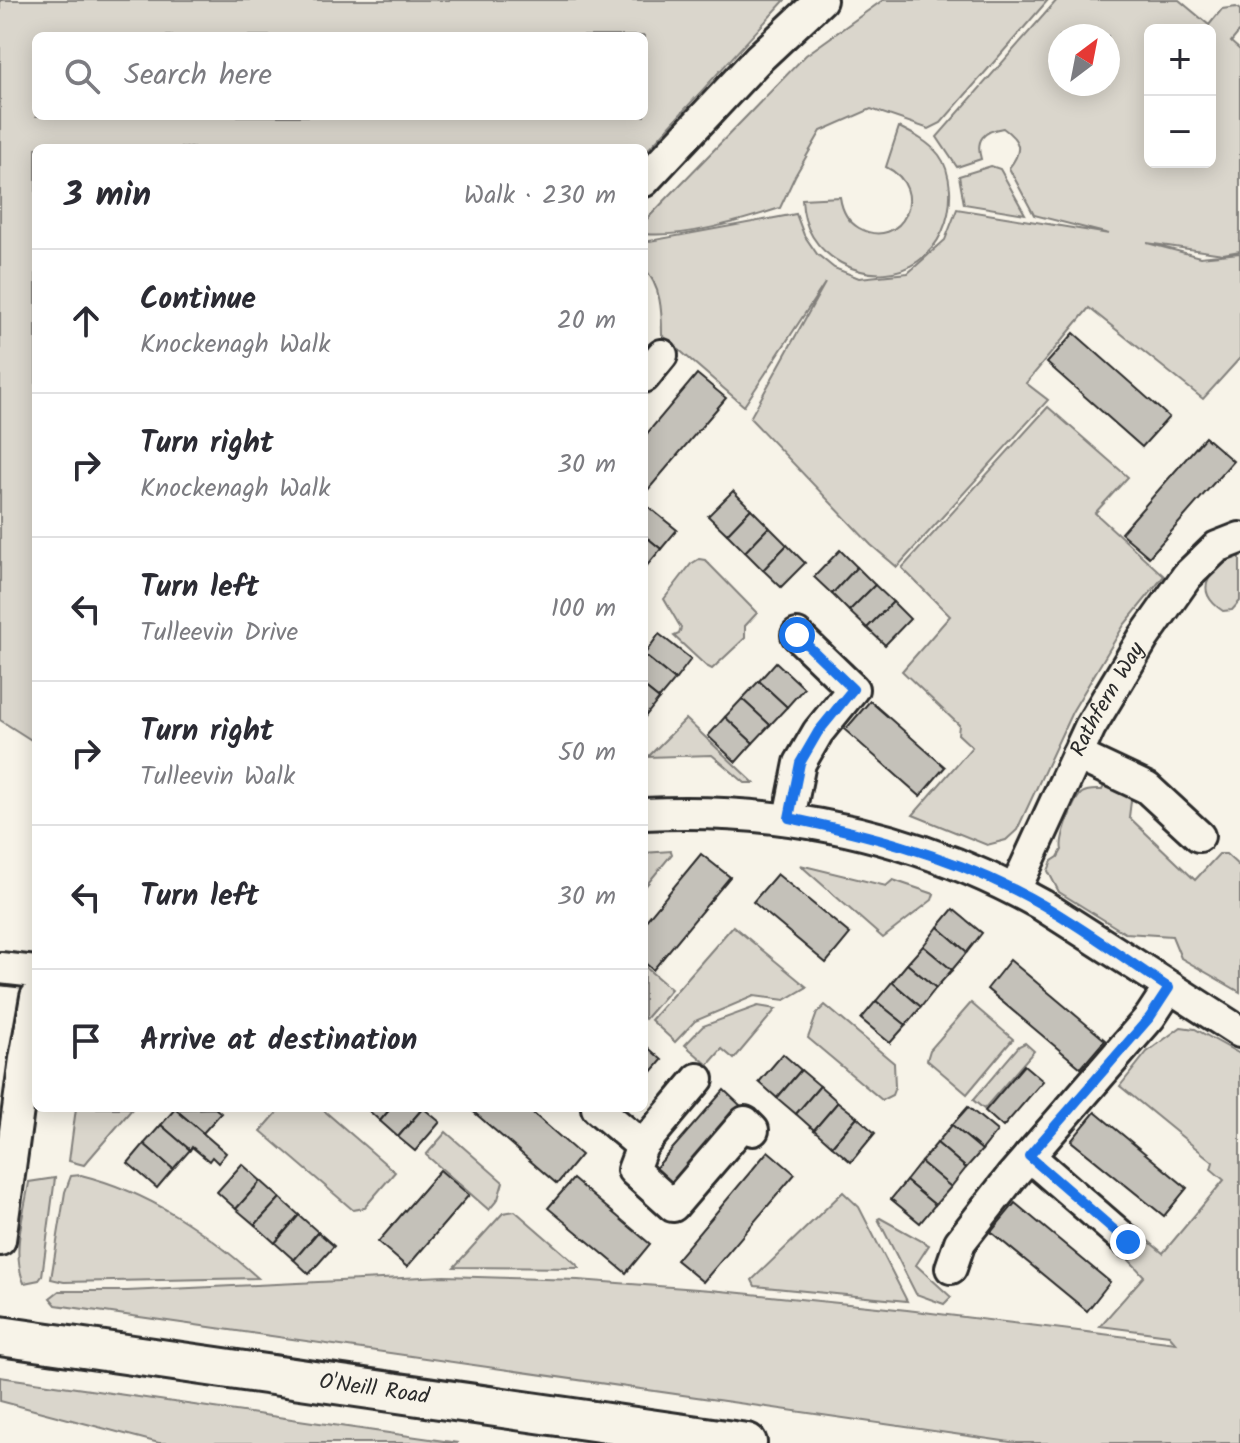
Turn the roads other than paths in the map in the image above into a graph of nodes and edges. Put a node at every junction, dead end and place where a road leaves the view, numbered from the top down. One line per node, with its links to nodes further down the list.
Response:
1 (821, 0): 2 (street)
2 (648, 177)
3 (1240, 538): 5 (street, Rathfern Way)
4 (797, 635): 7 (street)
5 (1077, 755): 8 (street); 9 (street, Rathfern Way)
6 (648, 814): 7 (street)
7 (789, 818): 9 (street)
8 (1199, 836)
9 (1015, 890): 12 (street)
10 (0, 968): 11 (street)
11 (32, 972)
12 (1169, 988): 14 (street); 19 (street)
13 (32, 1020): 20 (street)
14 (1240, 1032)
15 (698, 1079): 18 (street)
16 (602, 1112): 18 (street)
17 (753, 1130): 18 (street)
18 (642, 1146)
19 (1029, 1156): 21 (street); 22 (street)
20 (0, 1240)
21 (1128, 1242)
22 (951, 1268)
23 (0, 1336): 24 (main road, O'Neill Road)
24 (747, 1443)

